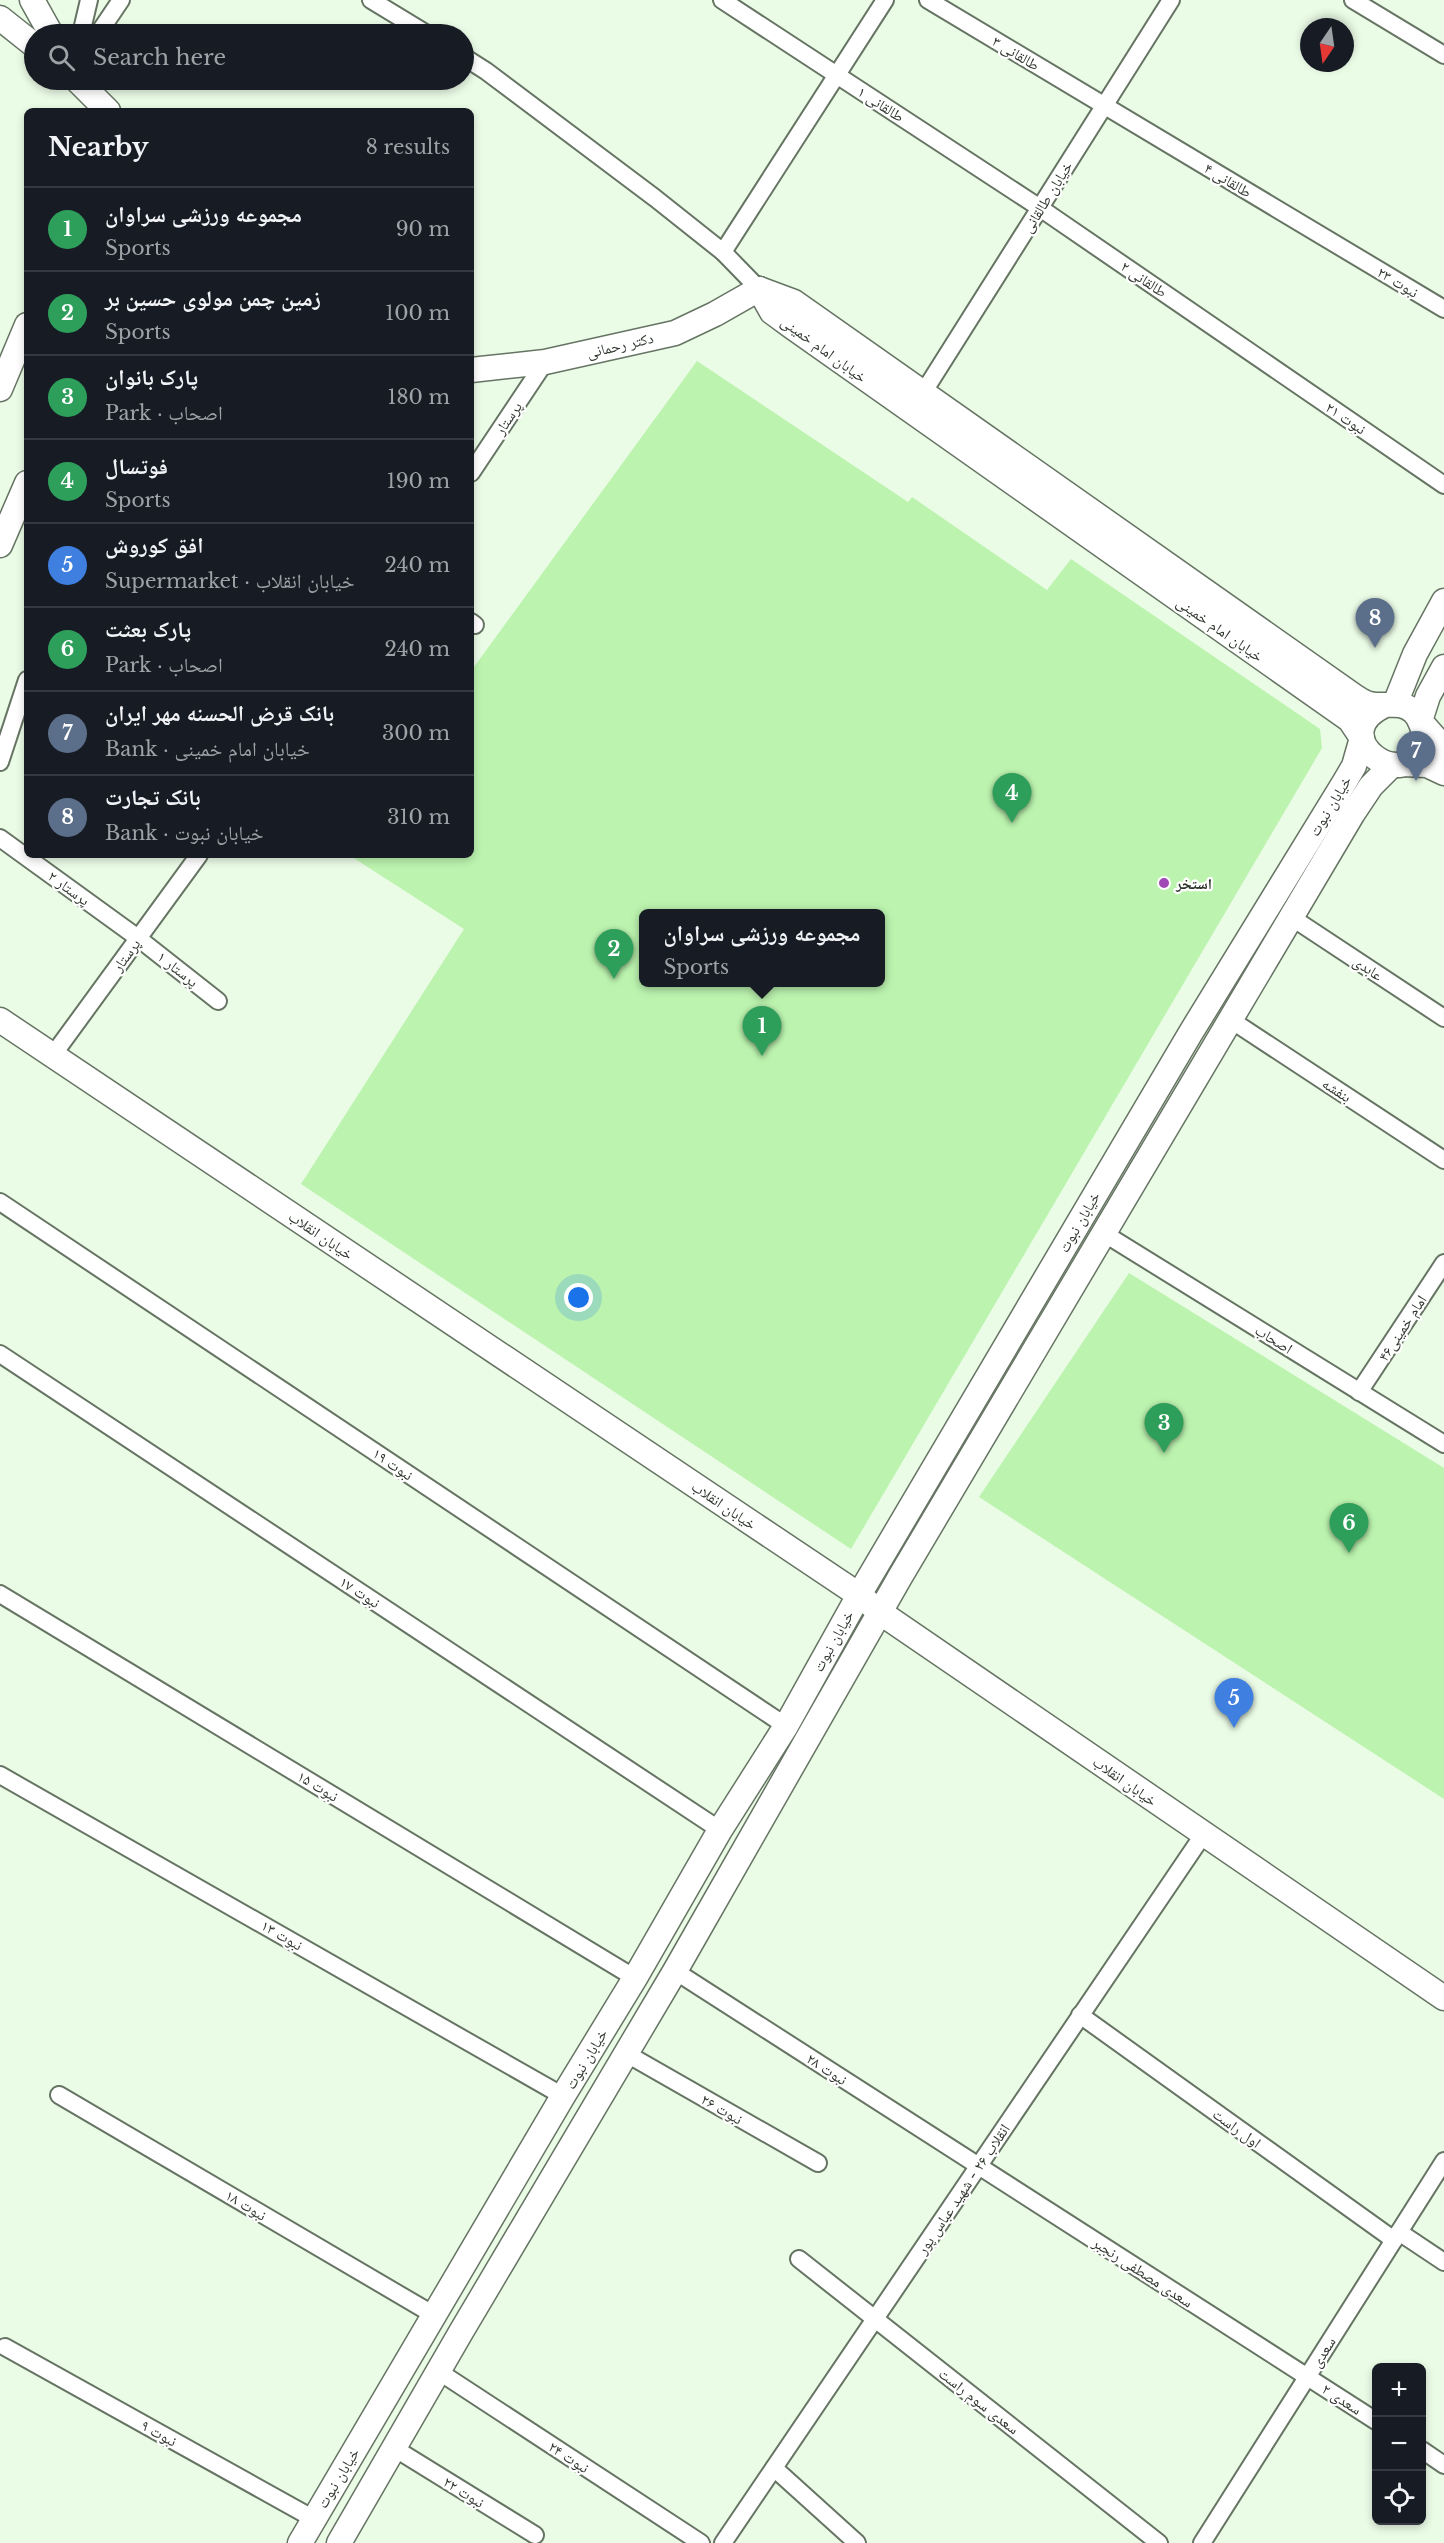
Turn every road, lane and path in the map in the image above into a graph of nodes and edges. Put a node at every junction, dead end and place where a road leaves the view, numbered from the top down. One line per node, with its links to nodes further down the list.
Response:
1 (32, 0): 11 (main road)
2 (89, 0): 12 (street)
3 (121, 0): 13 (street)
4 (371, 0): 14 (street)
5 (722, 0): 18 (street, طالقانی ۱)
6 (885, 0): 18 (street)
7 (928, 0): 20 (street, طالقانی ۳)
8 (1171, 0): 20 (street, خیابان طالقانی)
9 (1353, 0): 16 (street)
10 (0, 18): 15 (main road)
11 (45, 24)
12 (83, 24)
13 (105, 24)
14 (411, 24)
15 (24, 37)
16 (1444, 56)
17 (474, 64): 23 (street)
18 (837, 75): 22 (street, طالقانی ۱); 23 (street)
19 (87, 90): 21 (main road)
20 (1104, 106): 22 (street, خیابان طالقانی); 24 (street, طالقانی ۴)
21 (105, 108)
22 (1040, 208): 28 (street, طالقانی ۲); 32 (street, خیابان طالقانی)
23 (723, 252): 25 (street)
24 (1353, 255): 26 (street, نبوت ۲۳)
25 (759, 288): 29 (main road, دکتر رحمانی); 32 (main road, خیابان امام خمینی)
26 (1444, 309)
27 (24, 332): 31 (main road)
28 (1248, 351): 34 (street, نبوت ۲۱)
29 (545, 362): 30 (main road, دکتر رحمانی); 33 (street, پرستار)
30 (474, 370)
31 (0, 389)
32 (917, 402): 40 (main road, خیابان امام خمینی); 42 (main road, خیابان امام خمینی)
33 (474, 468)
34 (1444, 485)
35 (24, 490): 36 (main road)
36 (0, 545)
37 (1444, 601): 40 (main road)
38 (1444, 667): 41 (main road)
39 (24, 689): 44 (street)
40 (1390, 704): 41 (main road); 42 (main road)
41 (1420, 721): 43 (main road); 45 (main road)
42 (1362, 738): 45 (main road); 60 (main road, خیابان نبوت)
43 (1444, 748)
44 (0, 762)
45 (1397, 764): 46 (main road); 51 (main road, خیابان نبوت)
46 (1444, 773)
47 (0, 838): 48 (street, پرستار ۲)
48 (24, 855)
49 (28, 858): 52 (street, پرستار ۲)
50 (197, 858): 52 (street, پرستار)
51 (1291, 917): 54 (street, عابدی); 56 (main road, خیابان نبوت)
52 (138, 938): 53 (street, پرستار ۱); 57 (street, پرستار)
53 (218, 1001)
54 (1444, 1018)
55 (0, 1020): 57 (main road, خیابان انقلاب)
56 (1231, 1020): 58 (street, بنفشه); 61 (main road, خیابان نبوت)
57 (53, 1055): 67 (main road, خیابان انقلاب)
58 (1444, 1160)
59 (0, 1202): 69 (street, نبوت ۱۹)
60 (1080, 1219): 61 (main road); 67 (main road, خیابان نبوت)
61 (1105, 1234): 64 (street, اصحاب); 68 (main road, خیابان نبوت)
62 (1444, 1263): 64 (street, امام خمینی۴۶)
63 (0, 1354): 71 (street, نبوت ۱۷)
64 (1359, 1392): 65 (street, اصحاب)
65 (1444, 1444)
66 (0, 1594): 73 (street, نبوت ۱۵)
67 (859, 1595): 68 (main road, خیابان انقلاب); 69 (main road, خیابان نبوت)
68 (881, 1614): 72 (main road, خیابان انقلاب); 74 (main road, خیابان نبوت)
69 (786, 1726): 71 (main road, خیابان نبوت)
70 (0, 1775): 79 (street, نبوت ۱۳)
71 (720, 1830): 73 (main road, خیابان نبوت)
72 (1203, 1835): 75 (main road, خیابان انقلاب); 76 (street, انقلاب ۲۶ - شهید عباس پور)
73 (639, 1972): 74 (main road); 79 (main road, خیابان نبوت)
74 (672, 1977): 77 (main road, خیابان نبوت); 82 (street, نبوت ۲۸)
75 (1444, 1998)
76 (1080, 2015): 82 (street, انقلاب ۲۶ - شهید عباس پور); 83 (street, اول راست)
77 (627, 2054): 81 (street, نبوت ۲۶); 88 (main road, خیابان نبوت)
78 (59, 2094): 86 (street, نبوت ۱۸)
79 (563, 2096): 86 (main road, خیابان نبوت)
80 (1444, 2161): 83 (street, سعدی)
81 (818, 2163)
82 (978, 2166): 87 (street, انقلاب ۲۶ - شهید عباس پور); 91 (street, سعدی مصطفی رنجبر)
83 (1396, 2236): 85 (street, اول راست); 91 (street, سعدی)
84 (799, 2259): 87 (street, سعدی سوم راست)
85 (1444, 2262)
86 (434, 2315): 88 (main road); 97 (main road, خیابان نبوت)
87 (875, 2318): 96 (street, انقلاب ۲۶ - شهید عباس پور); 104 (street, سعدی سوم راست)
88 (461, 2332): 90 (main road, خیابان نبوت)
89 (5, 2347): 97 (street, نبوت ۹)
90 (438, 2371): 93 (main road, خیابان نبوت); 101 (street, نبوت ۲۴)
91 (1308, 2377): 92 (street, سعدی ۲); 105 (street, سعدی)
92 (1372, 2418)
93 (394, 2448): 98 (street, نبوت ۲۲); 100 (main road, خیابان نبوت)
94 (1426, 2453): 95 (street)
95 (1444, 2464)
96 (774, 2468): 102 (street, انقلاب ۲۶ - شهید عباس پور); 103 (street)
97 (314, 2520): 99 (main road, خیابان نبوت)
98 (535, 2535)
99 (300, 2543)
100 (339, 2543)
101 (701, 2543)
102 (723, 2543)
103 (858, 2543)
104 (1159, 2543)
105 (1202, 2543)

